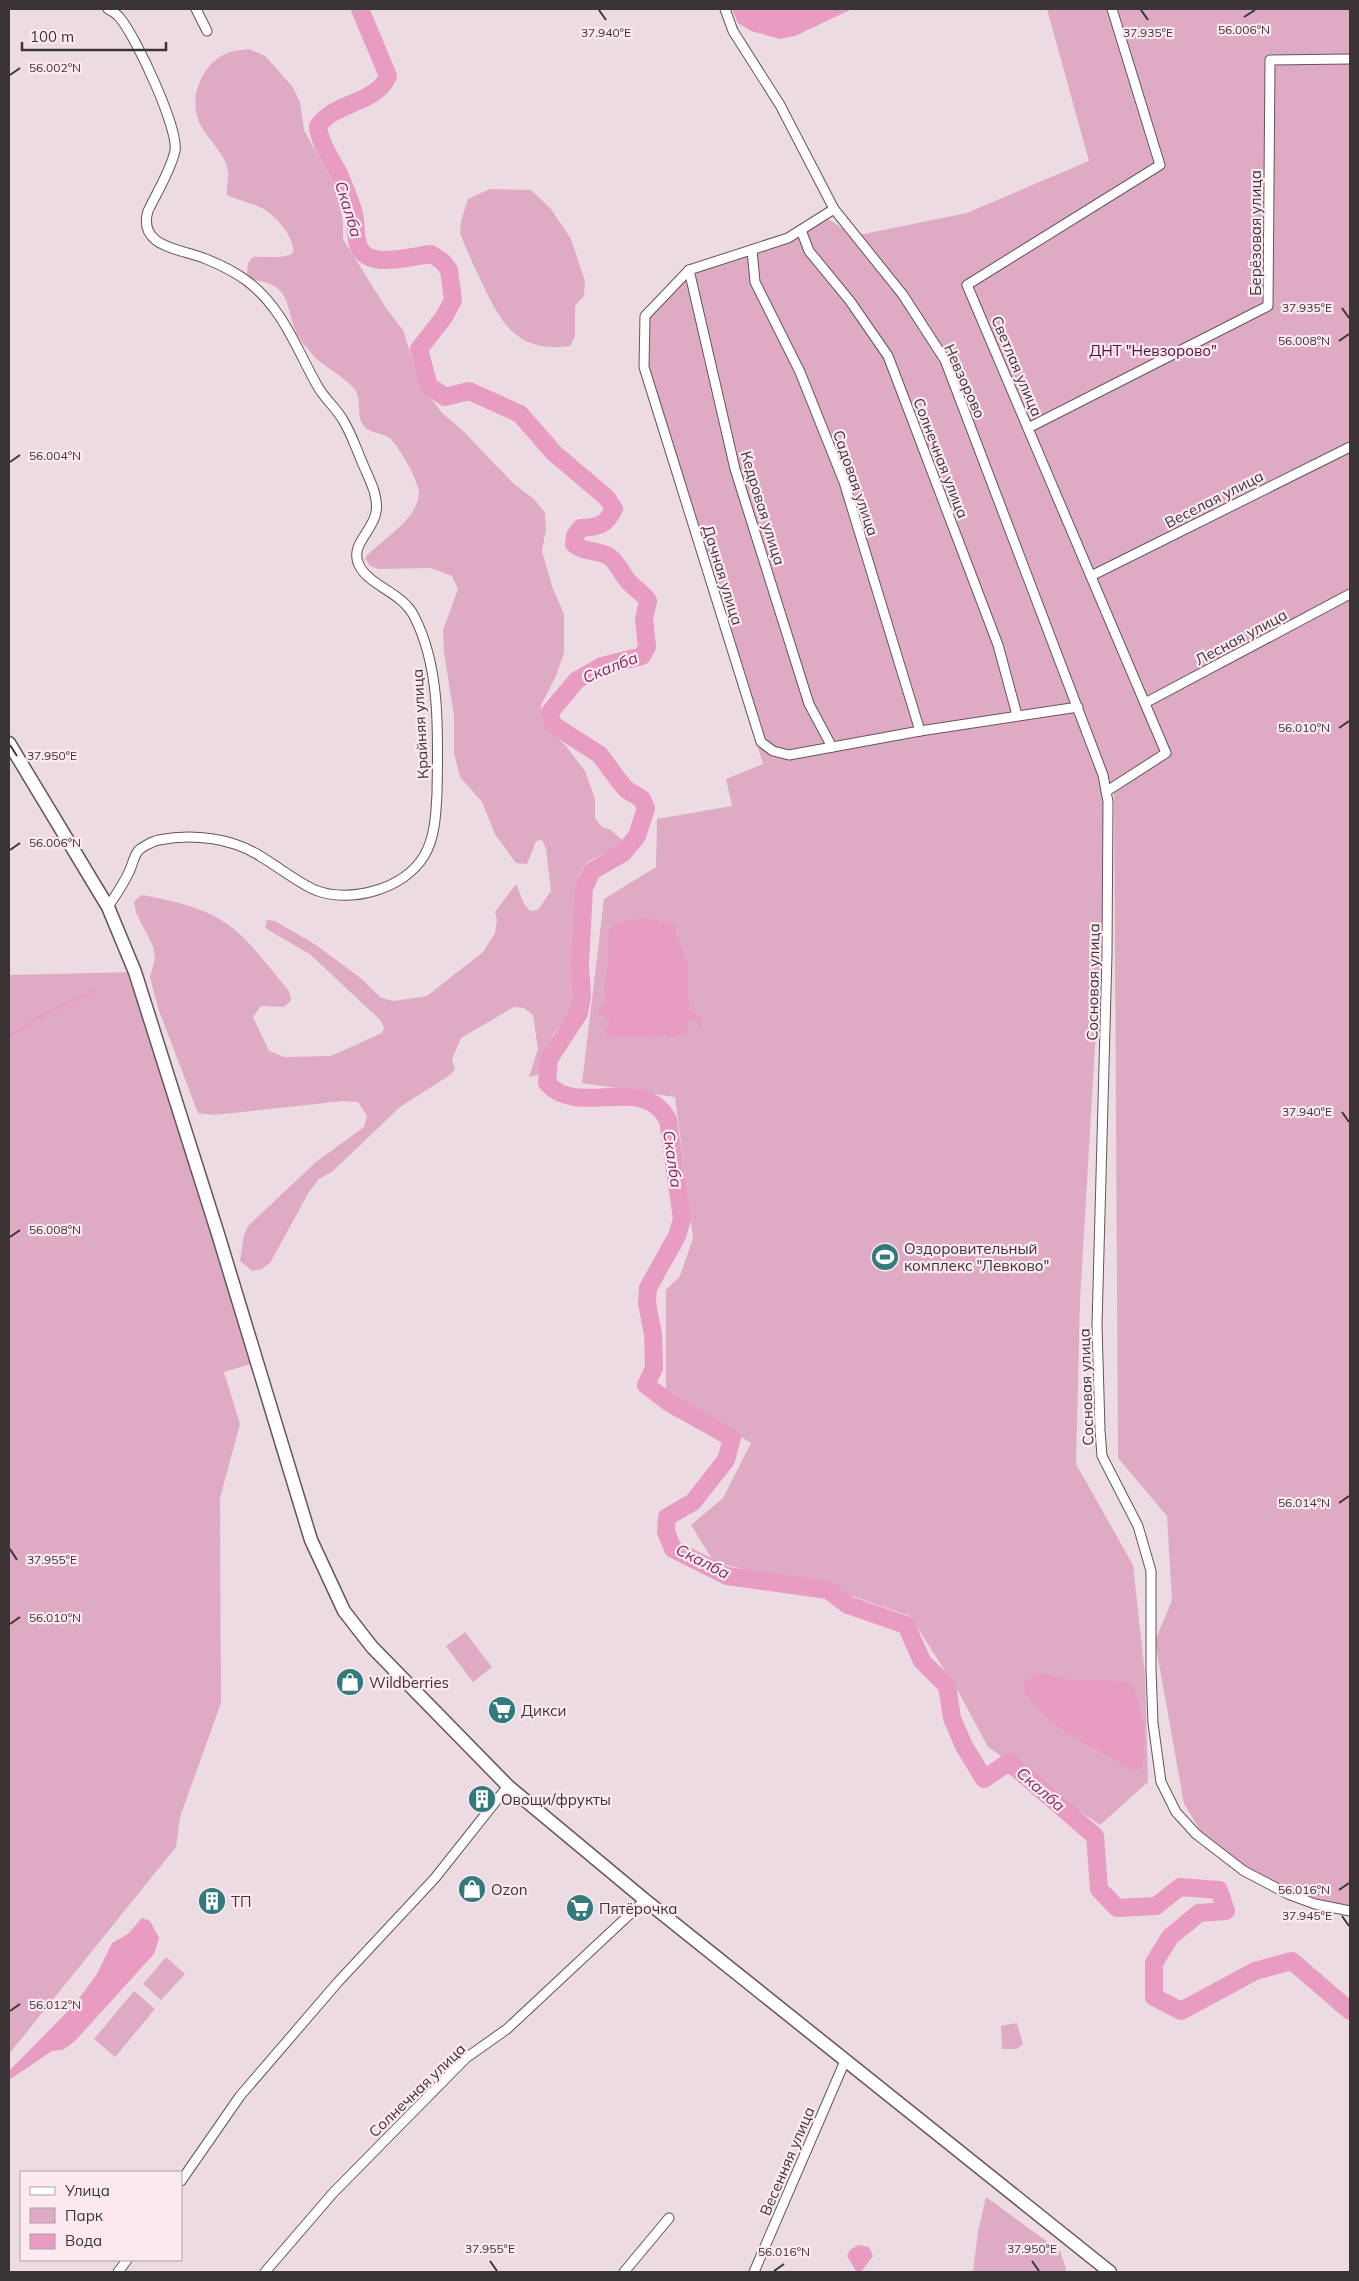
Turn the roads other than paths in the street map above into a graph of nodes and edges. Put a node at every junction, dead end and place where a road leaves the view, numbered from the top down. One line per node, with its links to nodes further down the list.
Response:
1 (108, 9): 23 (street, Крайняя улица)
2 (196, 9): 5 (street)
3 (724, 9): 7 (street, Невзорово)
4 (1112, 9): 11 (street, Светлая улица)
5 (207, 31)
6 (1350, 59): 11 (street, Берёзовая улица)
7 (834, 209): 8 (street, Дачная улица); 16 (street, Невзорово)
8 (801, 230): 9 (street, Дачная улица); 17 (street, Солнечная улица)
9 (752, 250): 10 (street, Дачная улица); 18 (street, Садовая улица)
10 (689, 270): 20 (street, Кедровая улица); 20 (street, Дачная улица)
11 (1028, 428): 13 (street, Светлая улица)
12 (1350, 447): 13 (street, Веселая улица)
13 (1091, 576): 15 (street, Светлая улица)
14 (1350, 594): 15 (street, Лесная улица)
15 (1145, 703): 21 (street, Светлая улица)
16 (1078, 707): 17 (street, Дачная улица); 21 (street, Невзорово)
17 (1018, 715): 18 (street, Дачная улица)
18 (920, 731): 20 (street, Дачная улица)
19 (9, 743): 23 (street)
20 (832, 747)
21 (1107, 791): 22 (street, Невзорово)
22 (1108, 802): 26 (street, Сосновая улица)
23 (108, 907): 24 (street)
24 (508, 1786): 25 (street); 28 (street)
25 (645, 1900): 27 (street); 32 (street, Солнечная улица)
26 (1350, 1911)
27 (845, 2061): 34 (street, Весенняя улица); 35 (street)
28 (182, 2180)
29 (669, 2218): 33 (street)
30 (126, 2261): 31 (street)
31 (118, 2272)
32 (265, 2272)
33 (624, 2272)
34 (754, 2272)
35 (1110, 2272)

